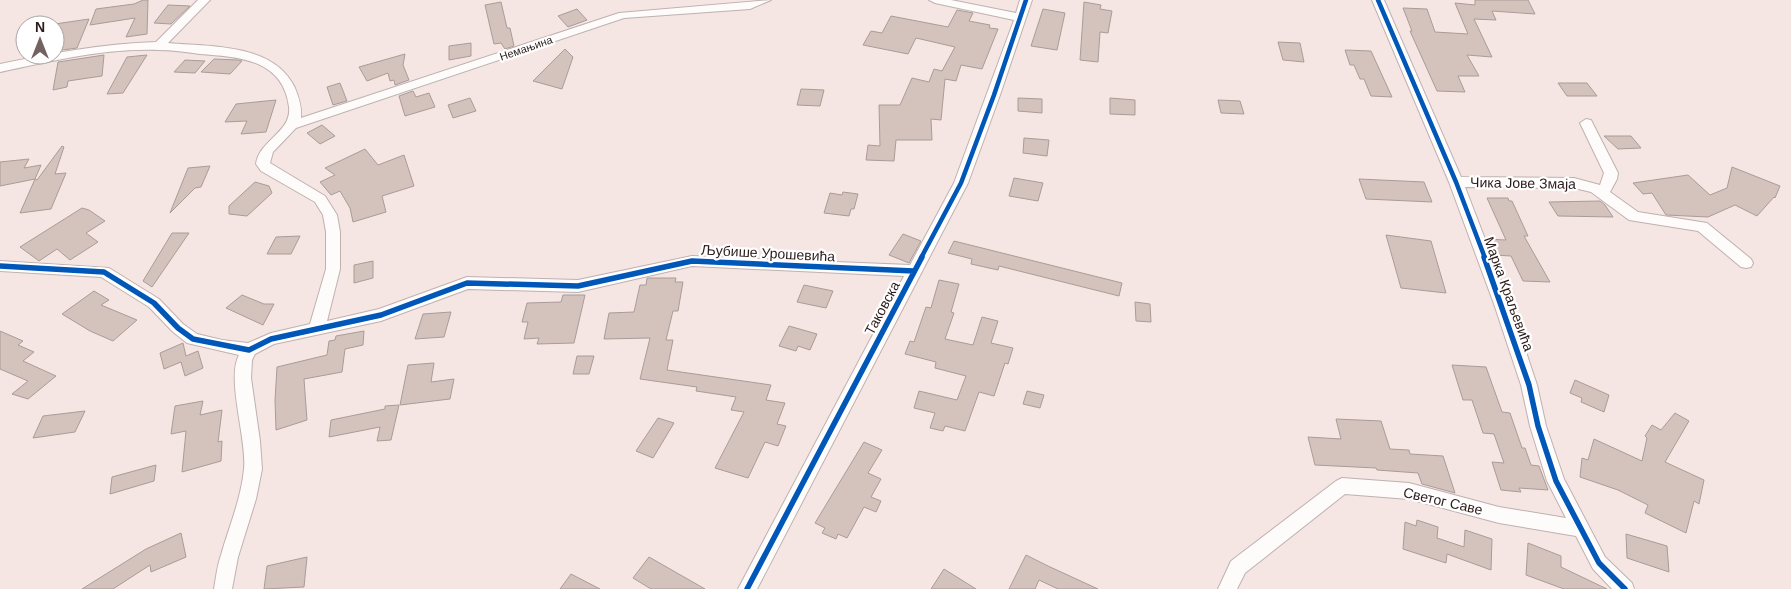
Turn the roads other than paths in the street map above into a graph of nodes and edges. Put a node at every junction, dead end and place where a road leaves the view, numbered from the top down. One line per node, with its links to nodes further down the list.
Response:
1 (204, 0): 7 (street)
2 (765, 0): 10 (street, Немањина)
3 (935, 0): 6 (street)
4 (1026, 0): 6 (street, Таковска)
5 (1378, 0): 11 (street, Марка Краљевића)
6 (1021, 18): 15 (street, Таковска)
7 (159, 46): 8 (street); 10 (street)
8 (0, 68)
9 (1586, 123): 12 (street)
10 (293, 125): 16 (street)
11 (1456, 182): 12 (street, Чика Јове Змаја); 18 (street, Марка Краљевића)
12 (1602, 192): 13 (street, Чика Јове Змаја)
13 (1746, 262)
14 (0, 266): 17 (street)
15 (914, 271): 16 (street, Љубише Урошевића); 20 (street, Таковска)
16 (317, 328): 17 (street, Љубише Урошевића)
17 (249, 350): 19 (street)
18 (1580, 529): 21 (street, Светог Саве); 22 (street, Марка Краљевића)
19 (223, 589)
20 (747, 589)
21 (1227, 589)
22 (1625, 589)

